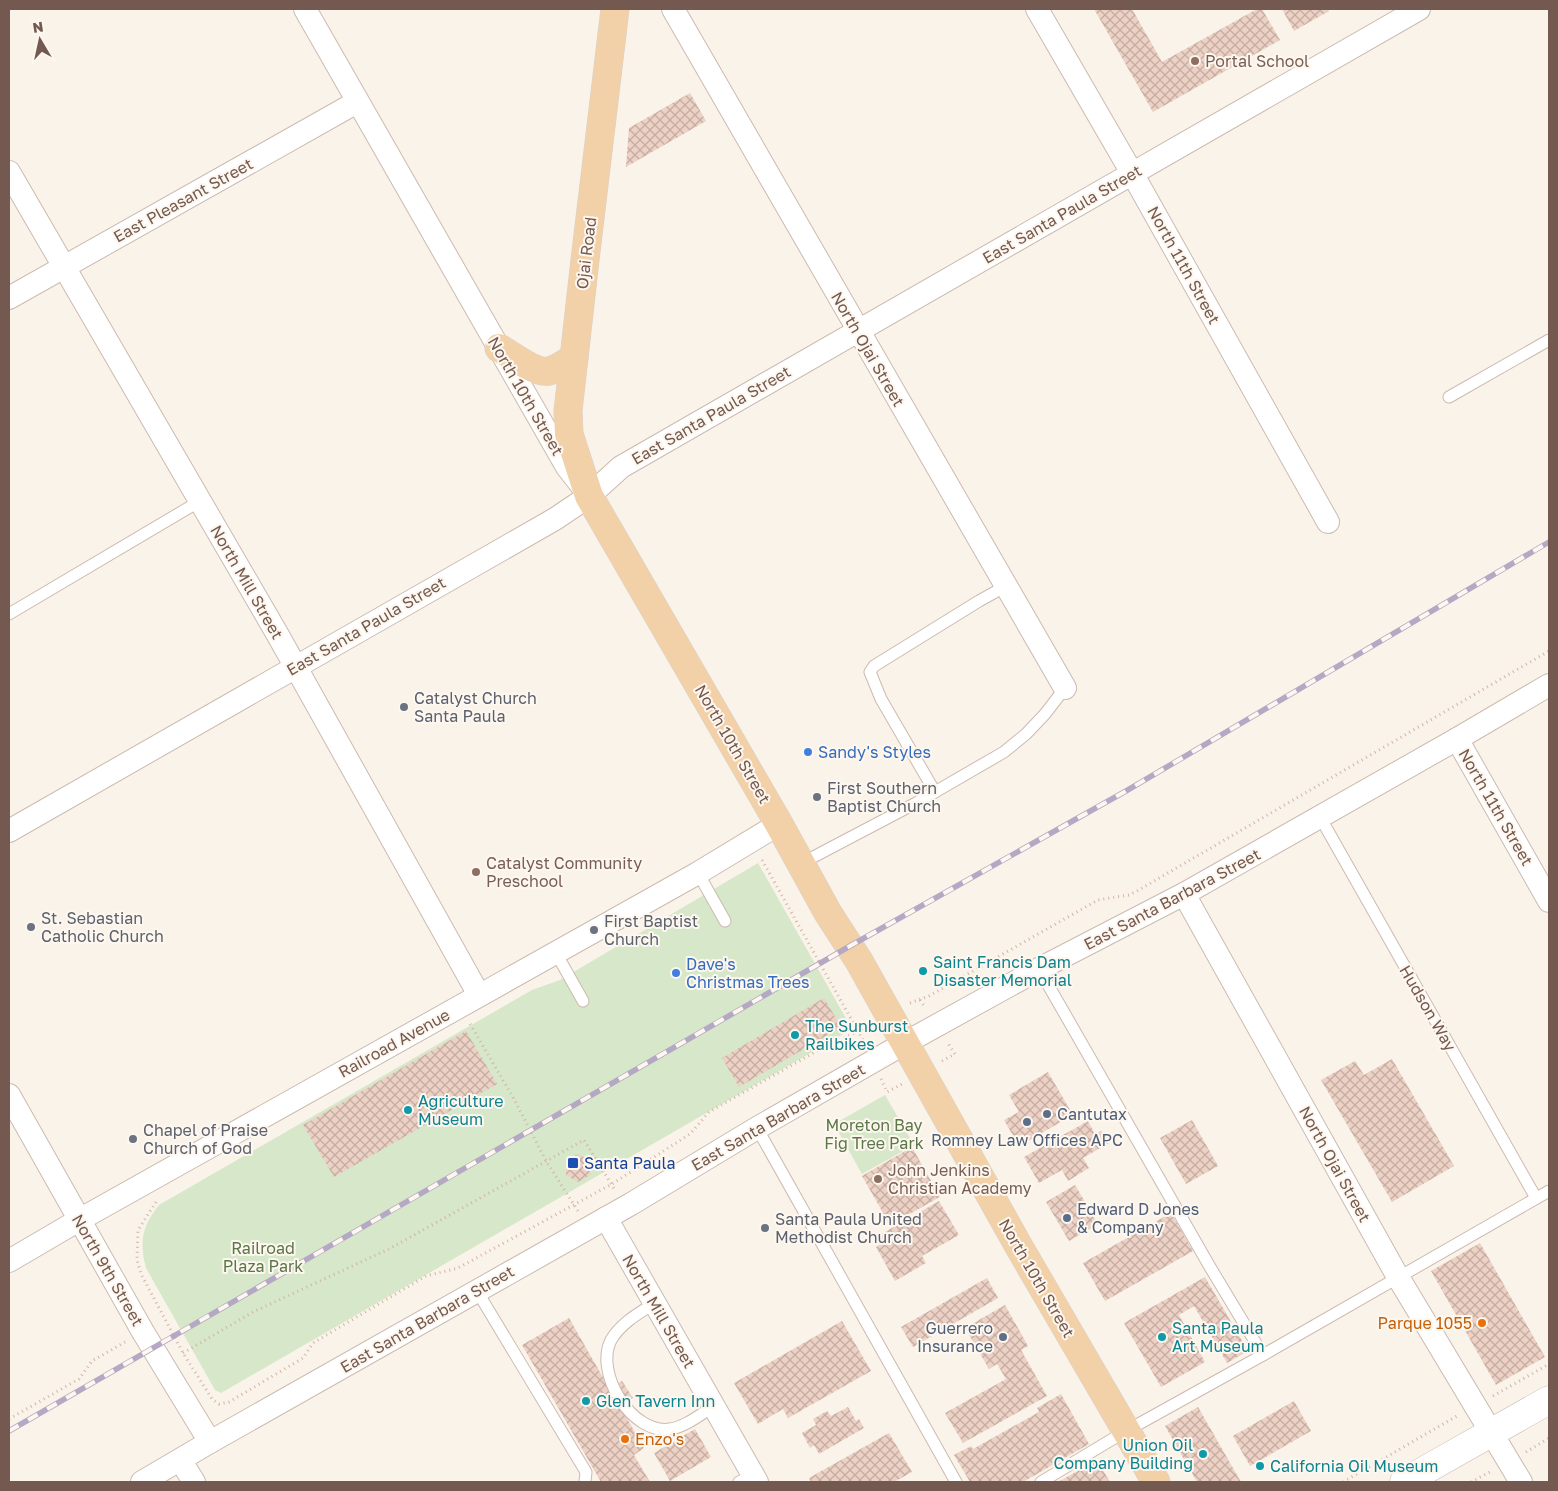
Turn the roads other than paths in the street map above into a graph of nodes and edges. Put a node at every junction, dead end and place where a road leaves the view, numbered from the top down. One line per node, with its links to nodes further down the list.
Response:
1 (305, 9): 6 (street, North 10th Street)
2 (615, 9): 14 (main road, Ojai Road)
3 (672, 9): 11 (street, North Ojai Street)
4 (1037, 9): 8 (street, North 11th Street)
5 (1420, 9): 8 (street, East Santa Paula Street)
6 (357, 102): 9 (street, East Pleasant Street); 13 (street, North 10th Street)
7 (9, 172): 9 (street, North Mill Street)
8 (1132, 173): 11 (street, East Santa Paula Street); 18 (street, North 11th Street)
9 (63, 267): 10 (street, East Pleasant Street); 17 (street, North Mill Street)
10 (9, 298)
11 (858, 331): 16 (street, East Santa Paula Street); 19 (street, North Ojai Street)
12 (1549, 340): 15 (lane)
13 (499, 348): 14 (main road); 16 (street, North 10th Street)
14 (574, 358): 16 (main road, Ojai Road)
15 (1449, 397)
16 (589, 496): 21 (street, East Santa Paula Street); 27 (main road, North 10th Street)
17 (200, 501): 20 (lane); 21 (street, North Mill Street)
18 (1328, 522)
19 (1006, 586): 23 (street, North Ojai Street); 25 (lane)
20 (9, 614)
21 (296, 666): 28 (street, East Santa Paula Street); 36 (street, North Mill Street)
22 (1549, 686): 24 (street, East Santa Barbara Street)
23 (1065, 688): 25 (lane)
24 (1457, 739): 26 (street, East Santa Barbara Street); 32 (street, North 11th Street)
25 (935, 792): 29 (lane)
26 (1320, 817): 31 (street, East Santa Barbara Street); 42 (lane, Hudson Way)
27 (780, 824): 29 (main road, North 10th Street); 30 (street, Railroad Avenue)
28 (9, 831)
29 (800, 864): 38 (main road, North 10th Street)
30 (698, 873): 33 (lane); 34 (street, Railroad Avenue)
31 (1184, 894): 35 (street, East Santa Barbara Street); 46 (street, North Ojai Street)
32 (1549, 901)
33 (725, 921)
34 (556, 953): 36 (street, Railroad Avenue); 37 (lane)
35 (1040, 969): 38 (street, East Santa Barbara Street); 49 (lane)
36 (479, 995): 44 (street, Railroad Avenue)
37 (583, 1001)
38 (905, 1043): 40 (street, East Santa Barbara Street); 52 (main road, North 10th Street)
39 (9, 1095): 44 (street, North 9th Street)
40 (757, 1128): 43 (street, East Santa Barbara Street); 60 (lane)
41 (1549, 1191): 42 (lane)
42 (1536, 1198): 46 (lane)
43 (606, 1218): 47 (street, East Santa Barbara Street); 48 (street, North Mill Street)
44 (79, 1220): 45 (street, Railroad Avenue); 54 (street, North 9th Street)
45 (9, 1261)
46 (1398, 1277): 49 (lane); 53 (street, North Ojai Street)
47 (478, 1291): 54 (street, East Santa Barbara Street); 59 (lane)
48 (655, 1303): 51 (street, North Mill Street); 51 (lane)
49 (1262, 1355): 52 (lane)
50 (1549, 1400): 53 (street)
51 (714, 1406): 56 (street, North Mill Street)
52 (1126, 1431): 61 (lane); 62 (main road, North 10th Street)
53 (1492, 1433): 63 (street); 64 (street, North Ojai Street)
54 (210, 1442): 55 (street, East Santa Barbara Street)
55 (181, 1460): 57 (street, East Santa Barbara Street); 58 (street)
56 (750, 1480)
57 (142, 1482)
58 (194, 1482)
59 (586, 1482)
60 (956, 1482)
61 (1041, 1482)
62 (1156, 1482)
63 (1404, 1482)
64 (1521, 1482)

